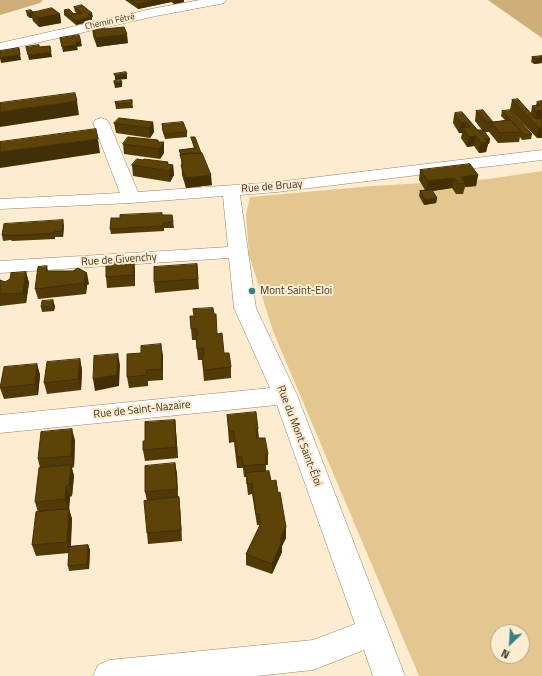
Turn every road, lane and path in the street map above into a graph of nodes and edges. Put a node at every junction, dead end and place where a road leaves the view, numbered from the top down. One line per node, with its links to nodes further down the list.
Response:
1 (220, 0): 2 (street, Chemin Fétré)
2 (0, 47)
3 (101, 123): 6 (street)
4 (542, 155): 5 (street, Rue de Bruay)
5 (231, 191): 6 (street, Rue de Bruay); 8 (street, Rue du Mont Saint-Éloi)
6 (131, 198): 7 (street, Rue de Bruay)
7 (0, 204)
8 (238, 252): 9 (street, Rue de Givenchy); 10 (street, Rue du Mont Saint-Éloi)
9 (0, 267)
10 (285, 395): 11 (street, Rue de Saint-Nazaire); 12 (street, Rue du Mont Saint-Éloi)
11 (0, 424)
12 (372, 632): 13 (street); 14 (street, Rue du Mont Saint-Éloi)
13 (110, 676)
14 (389, 676)

